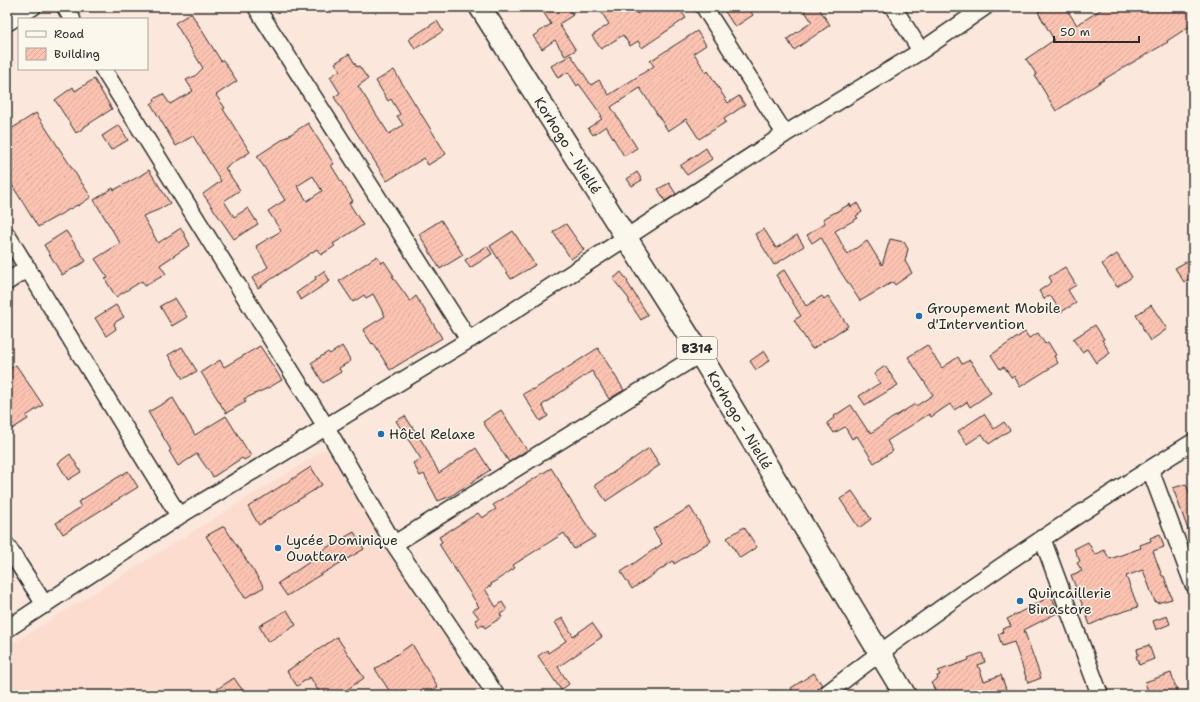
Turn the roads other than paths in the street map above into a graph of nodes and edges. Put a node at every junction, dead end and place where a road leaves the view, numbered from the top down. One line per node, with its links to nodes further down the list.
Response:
1 (33, 7): 9 (street)
2 (65, 7): 8 (street)
3 (256, 7): 17 (street)
4 (480, 7): 14 (main road, Korhogo - Niellé / B314)
5 (704, 7): 12 (street)
6 (893, 7): 10 (street)
7 (985, 7): 10 (street)
8 (71, 18)
9 (7, 23)
10 (921, 51): 12 (street)
11 (104, 70): 19 (street)
12 (785, 134): 14 (street)
13 (7, 235): 15 (street)
14 (627, 238): 17 (street); 18 (main road, Korhogo - Niellé / B314)
15 (28, 268): 16 (street); 22 (street)
16 (7, 282)
17 (469, 340): 19 (street)
18 (700, 354): 24 (street); 29 (main road, Korhogo - Niellé / B314)
19 (326, 427): 22 (street); 24 (street)
20 (1193, 442): 21 (street)
21 (1150, 469): 23 (street); 26 (street)
22 (179, 516): 27 (street)
23 (1042, 538): 29 (street); 33 (street)
24 (394, 544): 30 (street)
25 (7, 546): 27 (street)
26 (1193, 584)
27 (44, 605): 28 (street)
28 (7, 629)
29 (879, 653): 31 (street); 32 (main road, Korhogo - Niellé / B314)
30 (496, 695)
31 (825, 695)
32 (905, 695)
33 (1100, 695)

